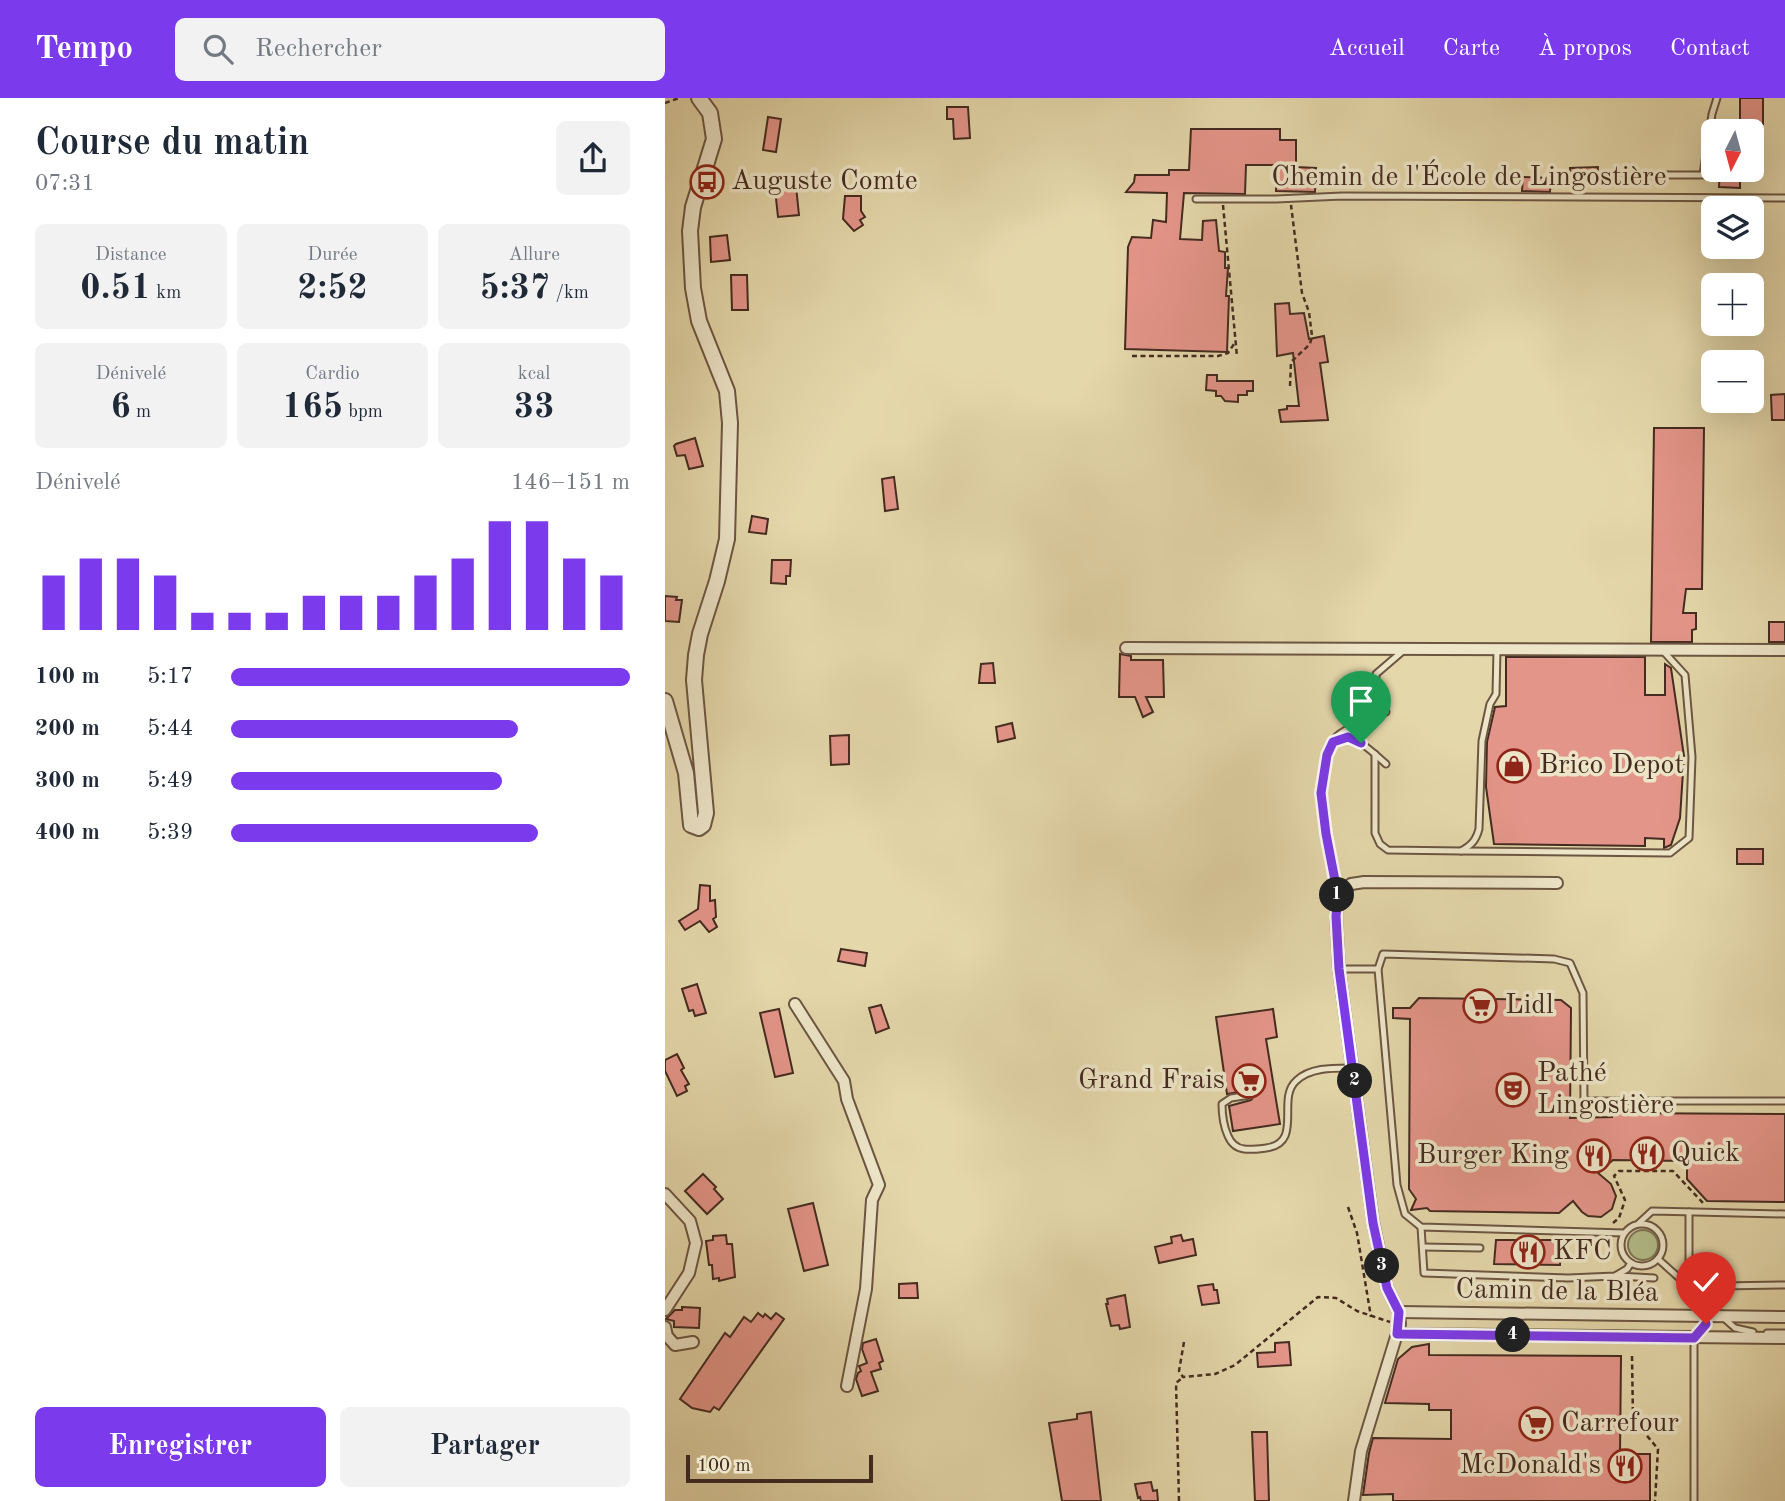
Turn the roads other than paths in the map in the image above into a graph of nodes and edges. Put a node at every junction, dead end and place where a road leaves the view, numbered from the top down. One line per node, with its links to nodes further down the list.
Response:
1 (699, 98): 11 (street)
2 (1717, 98): 3 (lane)
3 (1625, 175)
4 (1785, 198): 5 (lane, Chemin de l'École de Lingostière)
5 (1196, 199)
6 (1126, 648): 7 (street)
7 (1404, 650): 8 (street); 13 (lane)
8 (1497, 650): 9 (street); 17 (lane)
9 (1662, 650): 10 (street); 17 (lane)
10 (1785, 650)
11 (665, 701)
12 (1386, 712): 13 (lane)
13 (1378, 714): 14 (lane)
14 (1333, 742): 15 (lane); 19 (lane)
15 (1375, 754): 16 (lane); 17 (lane)
16 (1386, 764)
17 (1461, 850)
18 (1557, 883): 19 (street)
19 (1338, 896): 20 (street)
20 (1339, 969): 21 (lane); 23 (street)
21 (1378, 969): 25 (lane); 30 (lane)
22 (796, 1004): 48 (street)
23 (1353, 1068): 24 (lane); 42 (street)
24 (1250, 1095)
25 (1785, 1101)
26 (665, 1194): 39 (street)
27 (1689, 1212): 28 (lane); 29 (lane); 38 (lane)
28 (1785, 1214)
29 (1639, 1223): 31 (lane); 34 (lane)
30 (1421, 1227): 31 (lane); 32 (lane)
31 (1624, 1233): 35 (lane)
32 (1423, 1247): 33 (lane); 36 (lane)
33 (1480, 1248)
34 (1658, 1259): 35 (lane); 40 (lane)
35 (1631, 1263): 36 (lane)
36 (1615, 1276): 37 (lane)
37 (1654, 1278)
38 (1785, 1285)
39 (665, 1310)
40 (1718, 1317): 41 (street, Camin de la Bléa); 42 (street, Camin de la Bléa); 44 (lane); 45 (lane)
41 (1785, 1317)
42 (1399, 1323): 45 (street, Camin de la Bléa); 49 (street)
43 (665, 1327): 47 (street)
44 (1785, 1333)
45 (1694, 1338): 46 (street, Camin de la Bléa); 50 (lane)
46 (1785, 1338)
47 (693, 1342)
48 (847, 1386)
49 (1354, 1501)
50 (1694, 1501)

